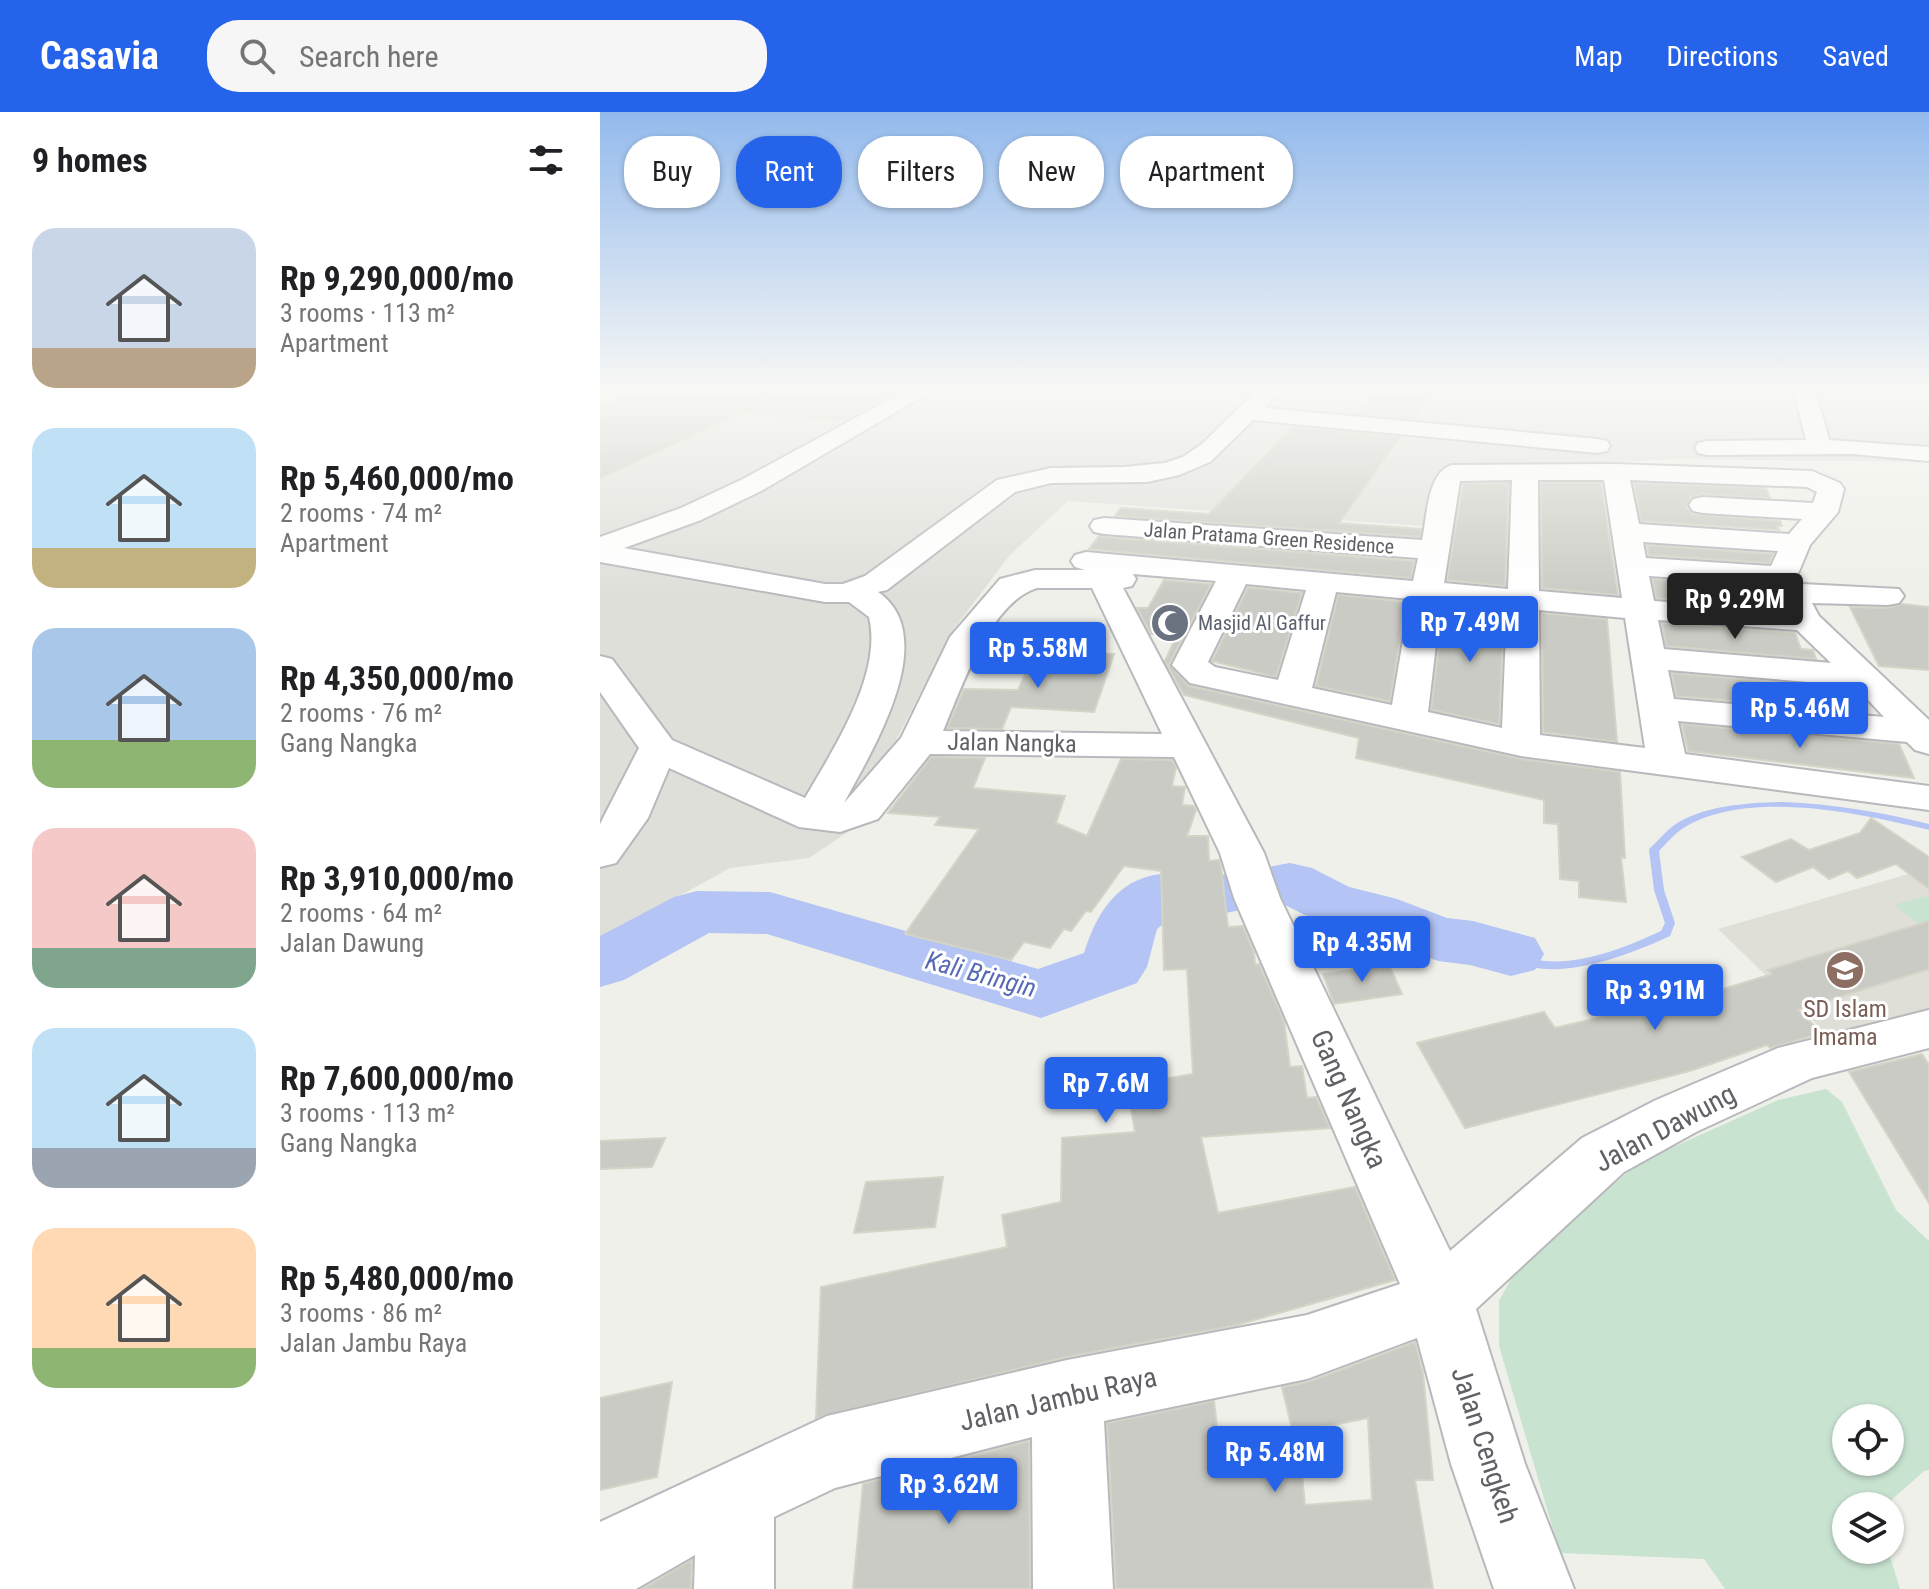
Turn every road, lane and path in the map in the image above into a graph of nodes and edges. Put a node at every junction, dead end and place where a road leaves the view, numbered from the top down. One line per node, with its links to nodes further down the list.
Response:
1 (797, 460): 11 (street)
2 (1197, 460): 18 (street)
3 (1514, 460): 5 (street)
4 (1525, 472): 5 (street); 12 (street); 20 (street)
5 (1623, 479): 7 (street); 9 (street); 22 (street)
6 (1683, 503): 7 (street)
7 (1824, 512): 10 (street)
8 (1104, 526): 12 (street, Jalan Pratama Green Residence)
9 (1626, 532): 10 (street); 13 (street)
10 (1796, 543): 21 (street)
11 (600, 550): 18 (street)
12 (1434, 550): 17 (street)
13 (1632, 566): 21 (street); 22 (street)
14 (1094, 571): 15 (street, Jalan Pratama Green Residence); 27 (street, Gang Nangka); 32 (street, Jalan Nangka)
15 (1236, 573): 16 (street, Jalan Pratama Green Residence); 26 (street, Jalan Pratama Green Residence)
16 (1324, 581): 17 (street, Jalan Pratama Green Residence); 26 (street, Jalan Pratama Green Residence)
17 (1427, 590): 20 (street, Jalan Pratama Green Residence); 29 (street)
18 (852, 591): 38 (street)
19 (1888, 596): 21 (street)
20 (1522, 597): 22 (street, Jalan Pratama Green Residence); 33 (street)
21 (1793, 597): 22 (street, Jalan Pratama Green Residence); 25 (street)
22 (1630, 609): 23 (street); 28 (street)
23 (1647, 658): 25 (street); 28 (street)
24 (600, 666): 35 (street)
25 (1865, 676): 30 (street)
26 (1292, 695): 29 (street, Jalan Pratama Green Residence)
27 (1164, 698): 31 (street); 34 (street, Gang Nangka)
28 (1648, 702): 30 (street); 36 (street)
29 (1408, 720): 33 (street, Jalan Pratama Green Residence)
30 (1923, 737)
31 (1352, 739)
32 (919, 742): 34 (street, Jalan Nangka); 38 (street)
33 (1521, 744): 36 (street, Jalan Pratama Green Residence)
34 (1189, 746): 41 (street, Gang Nangka)
35 (658, 748): 38 (street); 39 (street)
36 (1656, 764): 37 (street, Jalan Pratama Green Residence)
37 (1929, 798)
38 (814, 818)
39 (600, 854)
40 (1925, 1036): 41 (street, Jalan Dawung)
41 (1440, 1300): 42 (street, Jalan Jambu Raya); 47 (street, Jalan Cengkeh)
42 (1067, 1394): 43 (street, Jalan Jambu Raya); 46 (street)
43 (736, 1498): 44 (street, Jalan Jambu Raya); 45 (street)
44 (600, 1566)
45 (734, 1589)
46 (1073, 1589)
47 (1534, 1589)

